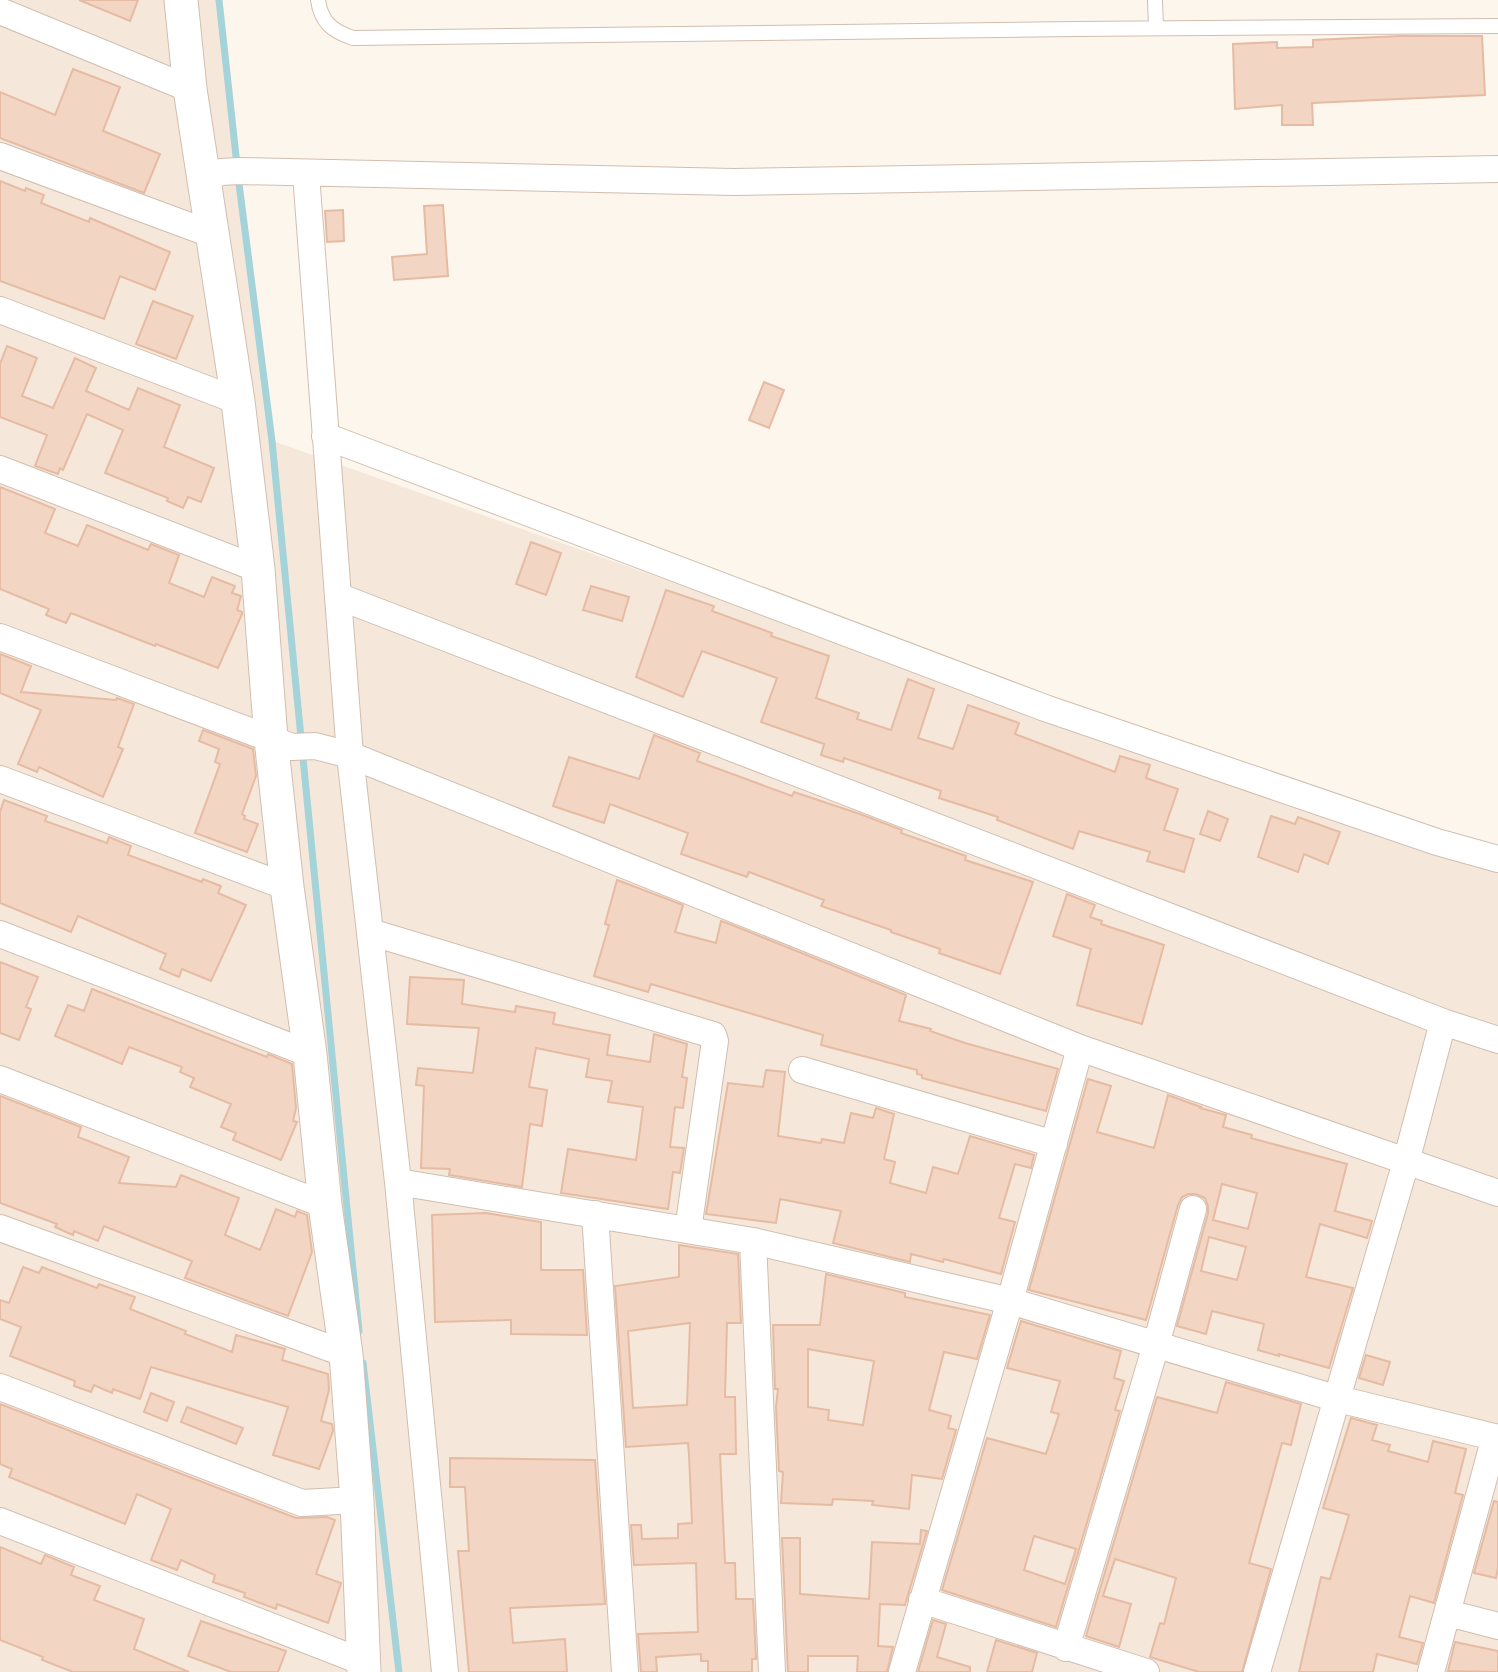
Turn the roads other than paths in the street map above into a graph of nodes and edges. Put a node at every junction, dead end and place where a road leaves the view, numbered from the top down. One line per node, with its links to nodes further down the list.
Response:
1 (181, 0): 7 (street)
2 (318, 0): 6 (lane)
3 (1155, 0): 6 (lane)
4 (0, 11): 7 (street)
5 (1498, 26): 6 (lane)
6 (1156, 28)
7 (190, 89): 11 (street)
8 (0, 156): 12 (street)
9 (1498, 169): 10 (street)
10 (297, 173): 11 (street); 15 (street)
11 (212, 175): 12 (street)
12 (211, 234): 14 (street)
13 (0, 310): 14 (street)
14 (238, 401): 17 (street)
15 (325, 436): 18 (street); 23 (street)
16 (0, 468): 17 (street)
17 (258, 569): 20 (street)
18 (340, 597): 21 (street); 27 (street)
19 (0, 638): 20 (street)
20 (292, 744): 21 (street); 24 (street)
21 (350, 755): 25 (street); 29 (street)
22 (0, 779): 24 (street)
23 (1498, 859)
24 (287, 887): 30 (street)
25 (370, 932): 35 (street); 41 (street)
26 (0, 934): 30 (street)
27 (1443, 1022): 28 (street); 34 (street)
28 (1498, 1040)
29 (1080, 1048): 33 (street); 34 (street)
30 (310, 1054): 37 (street)
31 (802, 1070): 33 (street)
32 (0, 1079): 37 (street)
33 (1054, 1144): 43 (street)
34 (1406, 1162): 36 (street); 47 (street)
35 (398, 1182): 39 (street); 56 (street)
36 (1498, 1193)
37 (325, 1205): 45 (street)
38 (1193, 1209): 44 (street)
39 (595, 1213): 41 (street); 57 (street)
40 (0, 1228): 45 (street)
41 (688, 1230): 42 (street)
42 (753, 1241): 43 (street); 58 (street)
43 (1010, 1301): 44 (street); 51 (street)
44 (1156, 1345): 47 (street); 54 (street)
45 (346, 1354): 49 (street)
46 (0, 1387): 49 (street)
47 (1338, 1399): 48 (street); 61 (street)
48 (1497, 1437): 52 (street)
49 (357, 1500): 55 (street)
50 (0, 1521): 55 (street)
51 (922, 1600): 54 (street); 59 (street)
52 (1448, 1613): 53 (street); 62 (street)
53 (1498, 1626)
54 (1066, 1648): 60 (street)
55 (363, 1667)
56 (445, 1672)
57 (625, 1672)
58 (772, 1672)
59 (902, 1672)
60 (1146, 1672)
61 (1257, 1672)
62 (1431, 1672)

